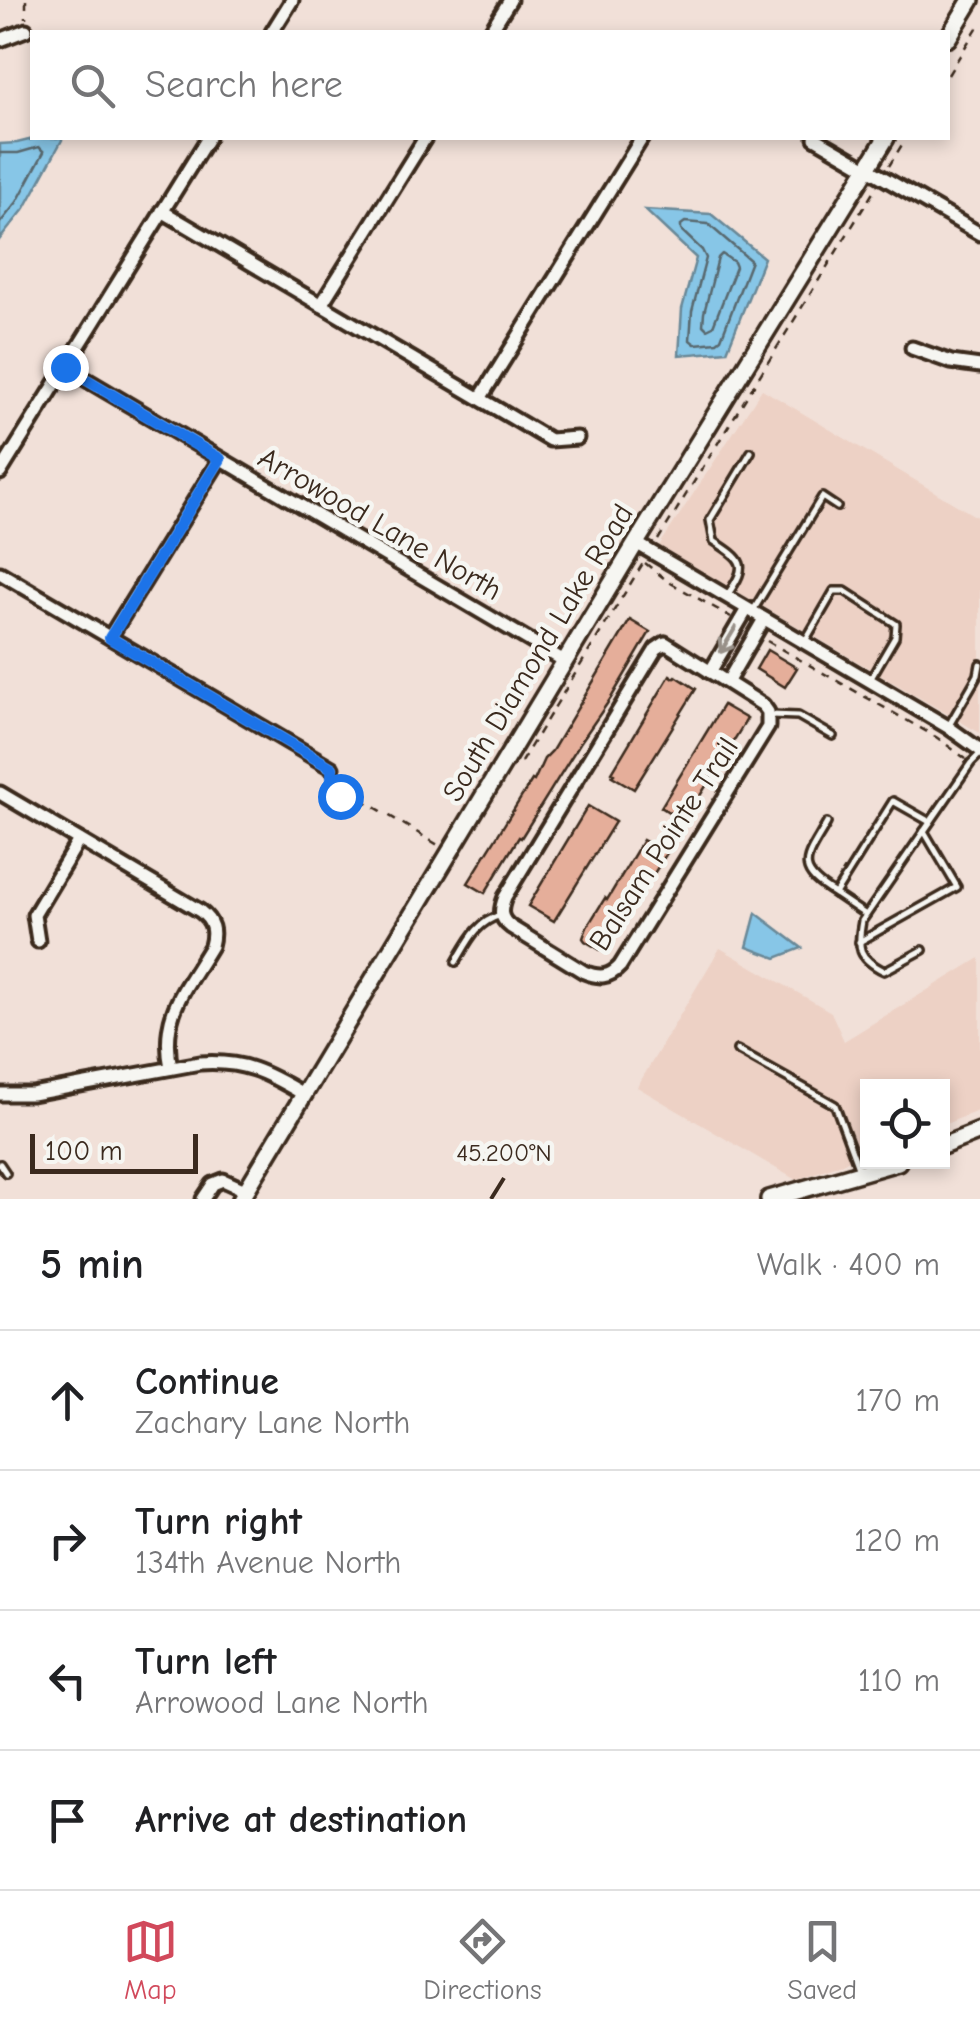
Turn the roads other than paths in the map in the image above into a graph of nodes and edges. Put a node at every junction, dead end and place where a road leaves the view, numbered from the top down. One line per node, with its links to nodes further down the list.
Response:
1 (292, 0): 5 (street)
2 (510, 0): 6 (street)
3 (971, 0): 7 (street)
4 (26, 30): 8 (street)
5 (273, 30)
6 (491, 30)
7 (950, 35)
8 (0, 40)
9 (207, 140): 15 (street)
10 (424, 140): 17 (street)
11 (641, 140): 21 (street)
12 (819, 140): 14 (street)
13 (885, 140): 14 (street, South Diamond Lake Road)
14 (868, 168): 16 (street); 27 (street, South Diamond Lake Road)
15 (162, 211): 17 (street); 20 (street)
16 (980, 234)
17 (321, 305): 21 (street)
18 (912, 348): 19 (street)
19 (980, 366)
20 (65, 367): 24 (street, Arrowood Lane North); 25 (street)
21 (480, 398): 22 (street)
22 (576, 438)
23 (751, 452): 29 (lane)
24 (220, 459): 31 (street); 33 (street, Arrowood Lane North)
25 (0, 473)
26 (836, 506): 30 (lane)
27 (644, 552): 29 (street); 33 (street, South Diamond Lake Road)
28 (0, 572): 31 (street)
29 (726, 597): 30 (street)
30 (754, 613): 32 (street); 35 (street, one-way to 35); 37 (street)
31 (110, 638): 42 (street)
32 (804, 642): 36 (street); 36 (lane)
33 (566, 662): 58 (street, South Diamond Lake Road)
34 (980, 664): 39 (lane)
35 (710, 672): 37 (street, Balsam Pointe Trail); 49 (street, Balsam Pointe Trail)
36 (869, 680): 39 (street)
37 (728, 681): 38 (street, Balsam Pointe Trail)
38 (768, 715): 40 (lane); 49 (street, Balsam Pointe Trail)
39 (948, 727): 41 (street)
40 (833, 736)
41 (980, 752): 44 (lane)
42 (332, 768)
43 (0, 793): 47 (street)
44 (930, 822): 46 (lane); 48 (lane)
45 (827, 823): 48 (lane)
46 (924, 831): 50 (lane); 52 (lane)
47 (80, 840): 51 (street); 56 (street)
48 (835, 894): 50 (lane)
49 (501, 915): 54 (lane)
50 (866, 915): 52 (lane)
51 (38, 941)
52 (858, 943): 53 (lane)
53 (923, 950)
54 (456, 962)
55 (737, 1050): 63 (lane)
56 (171, 1068): 57 (street); 58 (street)
57 (0, 1094)
58 (303, 1094): 65 (street, South Diamond Lake Road)
59 (980, 1131): 60 (street)
60 (950, 1143)
61 (0, 1164): 64 (lane)
62 (874, 1169): 63 (street)
63 (860, 1173): 67 (street)
64 (6, 1174)
65 (243, 1195): 66 (street)
66 (202, 1199)
67 (768, 1199)

